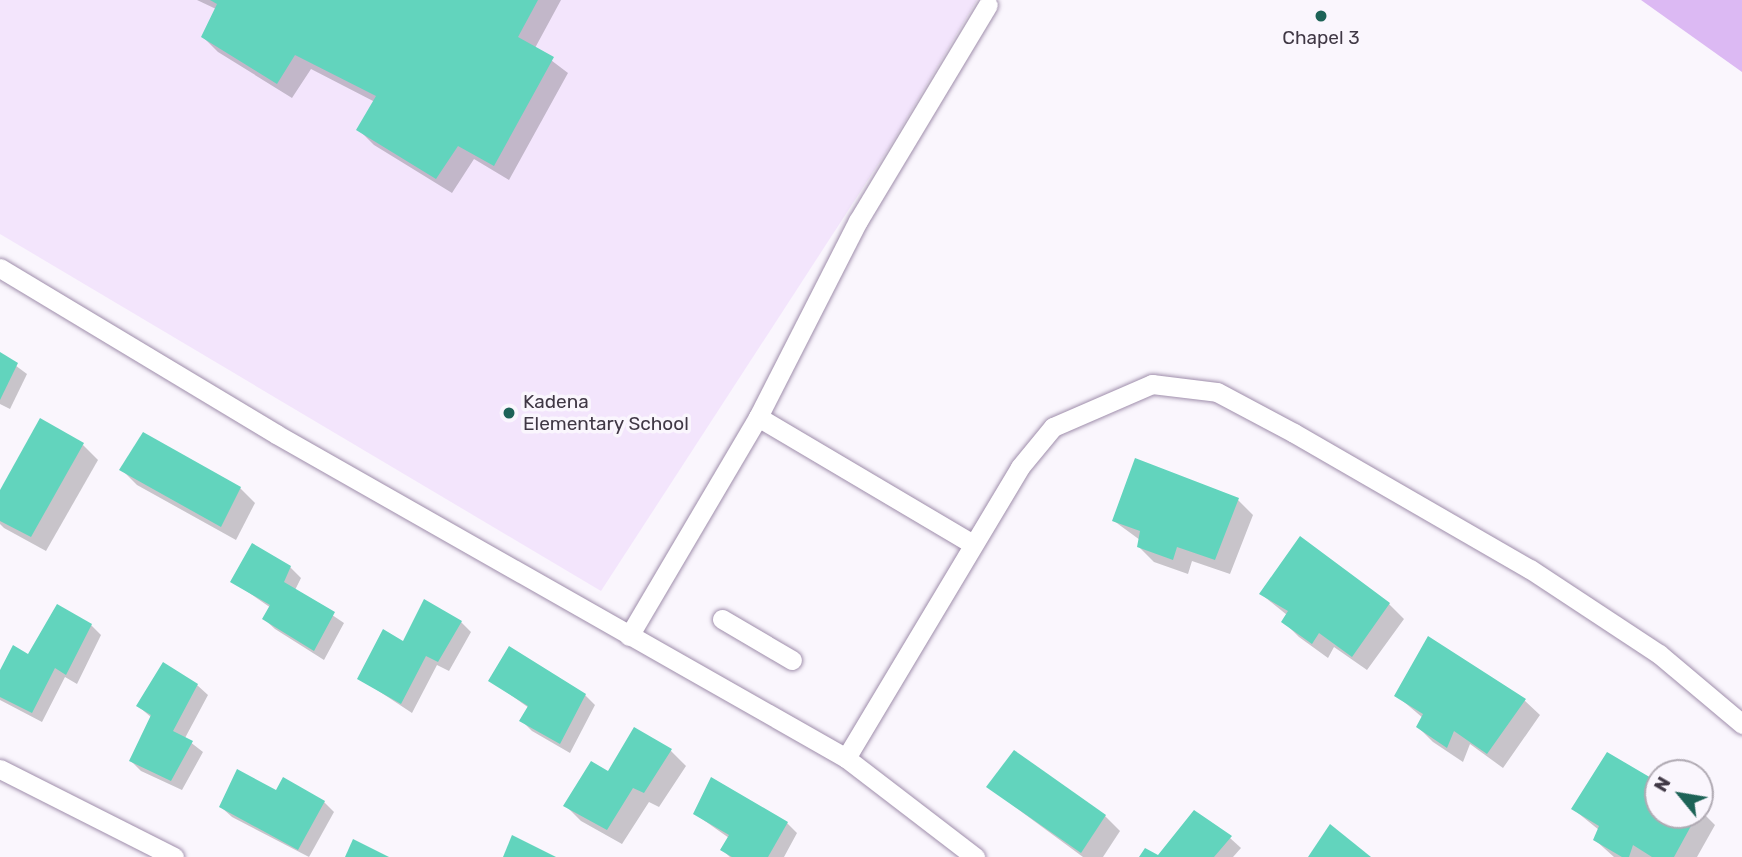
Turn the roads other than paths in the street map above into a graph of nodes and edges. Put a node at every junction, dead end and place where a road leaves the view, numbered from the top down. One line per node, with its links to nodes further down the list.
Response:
1 (988, 5): 3 (lane)
2 (0, 268): 6 (lane)
3 (758, 417): 4 (lane); 6 (lane)
4 (971, 542): 8 (lane); 9 (lane)
5 (722, 619): 7 (lane)
6 (629, 636): 9 (lane)
7 (792, 660)
8 (1742, 724)
9 (846, 758): 12 (lane)
10 (0, 769): 11 (lane)
11 (174, 857)
12 (975, 857)

